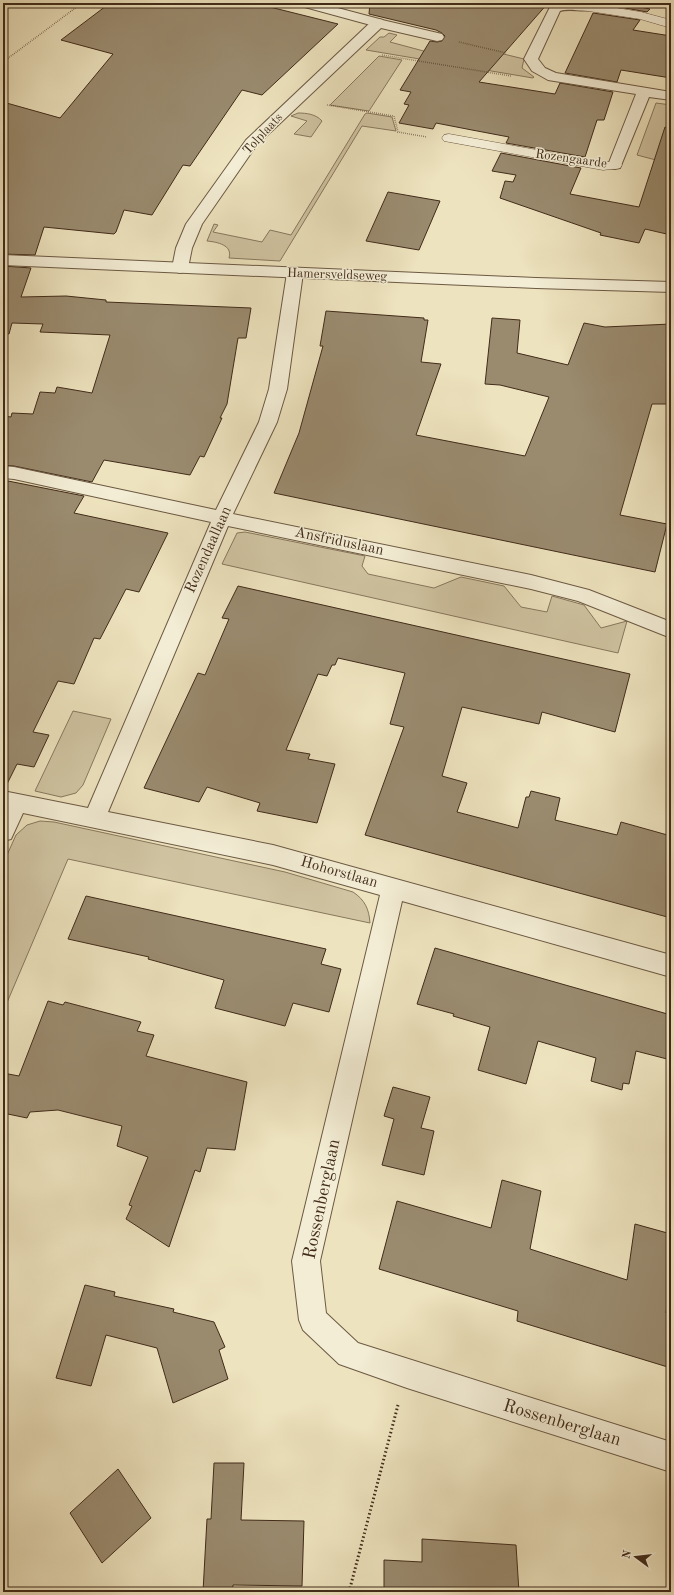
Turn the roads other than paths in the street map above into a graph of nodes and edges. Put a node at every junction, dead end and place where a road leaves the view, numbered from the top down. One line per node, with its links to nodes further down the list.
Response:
1 (305, 3): 3 (street)
2 (586, 8): 4 (lane); 6 (street)
3 (378, 23): 5 (street); 11 (street, Tolplaats)
4 (671, 24)
5 (437, 37)
6 (644, 91): 7 (street); 9 (street, Rozengaarde)
7 (671, 96)
8 (449, 138): 9 (lane, Rozengaarde)
9 (615, 165)
10 (3, 260): 11 (street, Hamersveldseweg)
11 (180, 268): 12 (street, Hamersveldseweg)
12 (295, 273): 13 (street, Hamersveldseweg); 15 (street, Rozendaallaan)
13 (671, 286)
14 (3, 472): 15 (street, Ansfriduslaan)
15 (222, 518): 16 (street, Ansfriduslaan); 18 (street, Rozendaallaan)
16 (671, 630)
17 (10, 802): 18 (street, Hohorstlaan); 19 (street)
18 (94, 819): 20 (street, Hohorstlaan)
19 (3, 832)
20 (394, 889): 21 (street, Hohorstlaan); 22 (street, Rossenberglaan)
21 (671, 966)
22 (671, 1457)

